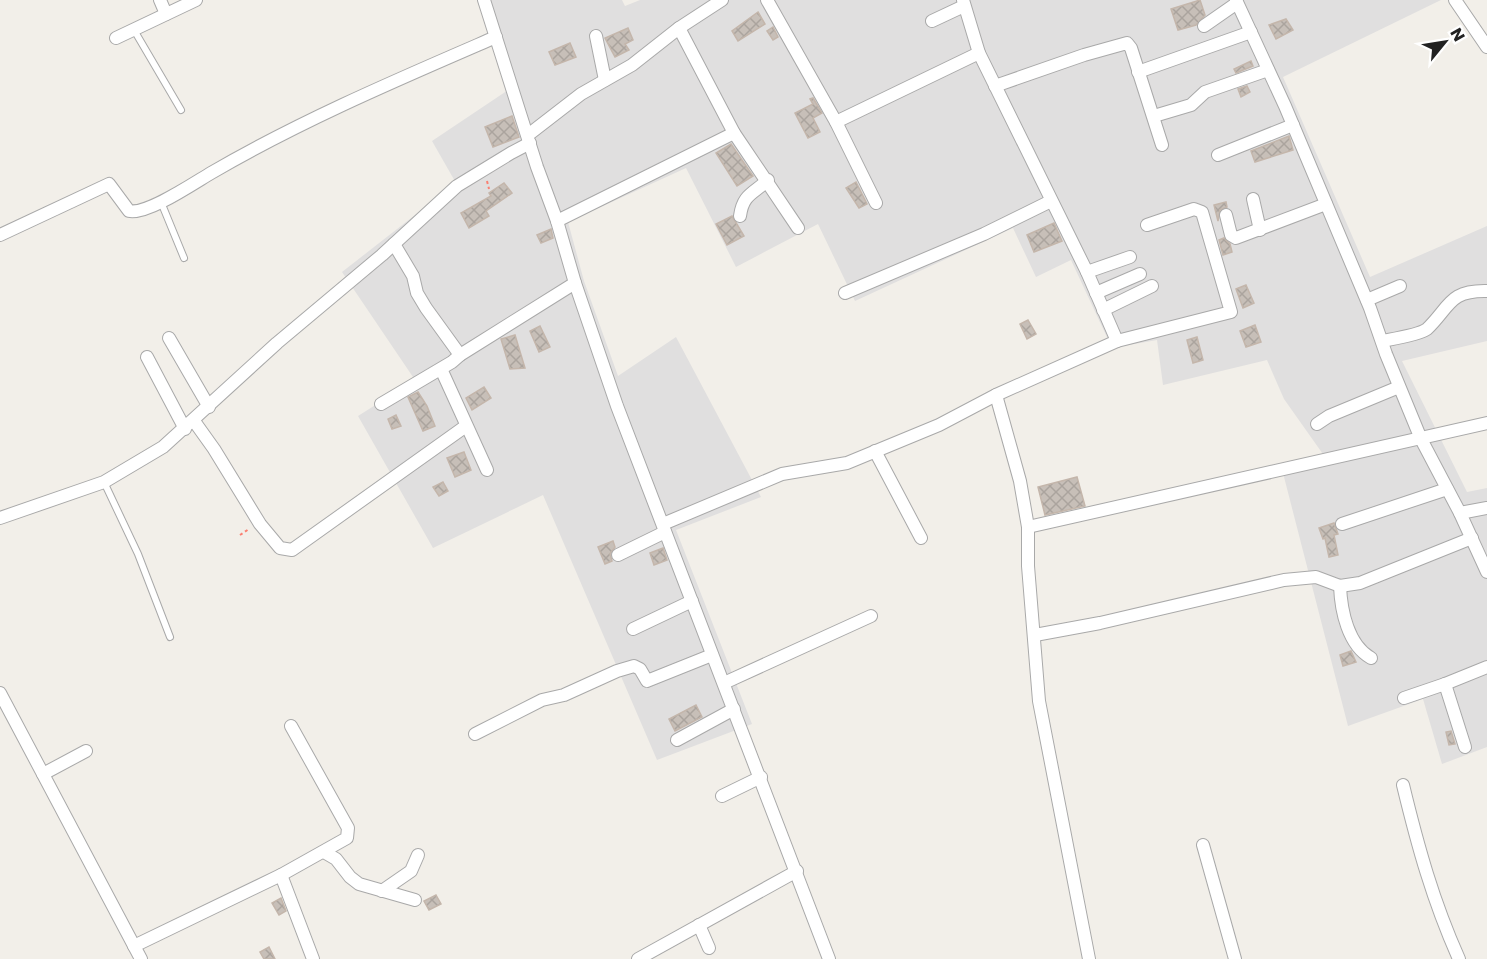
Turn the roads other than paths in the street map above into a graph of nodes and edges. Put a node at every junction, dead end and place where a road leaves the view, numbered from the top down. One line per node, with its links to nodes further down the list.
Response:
1 (160, 0): 9 (street)
2 (196, 0): 9 (street)
3 (484, 0): 16 (street)
4 (723, 0): 12 (street)
5 (767, 0): 26 (street)
6 (1455, 0): 18 (street)
7 (1236, 2): 11 (street); 14 (street)
8 (964, 3): 10 (street); 19 (street)
9 (166, 14): 13 (street)
10 (932, 21)
11 (1204, 26)
12 (679, 28): 22 (street); 28 (street)
13 (134, 30): 17 (street); 24 (lane)
14 (1251, 32): 20 (street); 21 (street)
15 (596, 36): 22 (street)
16 (496, 37): 29 (street); 35 (street)
17 (116, 38)
18 (1487, 47)
19 (979, 53): 23 (street); 26 (street)
20 (1268, 70): 25 (street); 27 (street)
21 (1138, 72): 23 (street); 25 (street)
22 (605, 80): 29 (street)
23 (995, 86): 34 (street)
24 (181, 110)
25 (1154, 116): 30 (street)
26 (836, 122): 36 (street)
27 (1293, 125): 31 (street); 37 (street)
28 (734, 133): 32 (street); 40 (street)
29 (529, 139): 40 (street); 45 (street)
30 (1162, 145)
31 (1218, 155)
32 (768, 180): 39 (street); 42 (street)
33 (1253, 199): 43 (street)
34 (1051, 201): 48 (street); 54 (street)
35 (161, 202): 44 (street); 47 (lane)
36 (876, 203)
37 (1326, 204): 43 (street); 56 (street)
38 (1226, 215): 43 (street)
39 (740, 216)
40 (557, 221): 50 (street)
41 (1147, 225): 59 (street)
42 (798, 228)
43 (1260, 230)
44 (0, 235)
45 (394, 244): 61 (street); 67 (street)
46 (1130, 257): 48 (street)
47 (184, 258)
48 (1087, 272): 55 (street)
49 (1140, 274): 55 (street)
50 (575, 283): 61 (street); 82 (street)
51 (1152, 286): 57 (street)
52 (1400, 286): 56 (street)
53 (1487, 291): 60 (street)
54 (845, 292)
55 (1096, 293): 57 (street)
56 (1367, 300): 60 (street)
57 (1103, 310): 59 (street)
58 (169, 338): 67 (street)
59 (1117, 340): 65 (street)
60 (1382, 341): 64 (street)
61 (460, 355): 63 (street)
62 (147, 357): 70 (street)
63 (441, 369): 66 (street); 71 (street)
64 (1399, 387): 69 (street); 72 (street)
65 (996, 395): 73 (street); 81 (street)
66 (381, 404)
67 (209, 407): 70 (street)
68 (1487, 423): 72 (street)
69 (1317, 424)
70 (189, 425): 71 (street); 75 (street)
71 (466, 426): 74 (street)
72 (1421, 439): 76 (street); 81 (street)
73 (875, 451): 82 (street); 83 (street)
74 (487, 470)
75 (104, 482): 79 (street); 92 (lane)
76 (1447, 489): 78 (street); 80 (street)
77 (1487, 508): 78 (street)
78 (1460, 513): 84 (street)
79 (0, 518)
80 (1342, 524)
81 (1028, 527): 91 (street)
82 (664, 528): 85 (street); 88 (street)
83 (921, 538)
84 (1472, 538): 86 (street); 87 (street)
85 (618, 555)
86 (1487, 572)
87 (1340, 586): 91 (street); 94 (street)
88 (692, 601): 90 (street); 93 (street)
89 (872, 616): 96 (street)
90 (633, 629)
91 (1035, 635): 125 (street)
92 (170, 637)
93 (712, 655): 96 (street); 103 (street)
94 (1371, 658)
95 (1487, 667): 97 (street)
96 (724, 683): 100 (street)
97 (1445, 684): 99 (street); 105 (street)
98 (0, 693): 101 (street)
99 (1404, 698)
100 (735, 709): 104 (street); 108 (street)
101 (4, 710): 107 (street)
102 (291, 726): 112 (street)
103 (476, 734)
104 (677, 740)
105 (1465, 747)
106 (86, 751): 107 (street)
107 (43, 774): 119 (street)
108 (760, 777): 110 (street); 114 (street)
109 (1403, 785): 127 (street)
110 (722, 796)
111 (1203, 845): 126 (street)
112 (324, 852): 115 (street); 116 (street)
113 (418, 855): 116 (street)
114 (797, 871): 118 (street); 124 (street)
115 (281, 875): 119 (street); 122 (street)
116 (382, 891): 117 (street)
117 (415, 900)
118 (699, 925): 120 (street); 123 (street)
119 (134, 946): 121 (street)
120 (710, 948)
121 (141, 959)
122 (313, 959)
123 (638, 959)
124 (829, 959)
125 (1089, 959)
126 (1235, 959)
127 (1459, 959)

